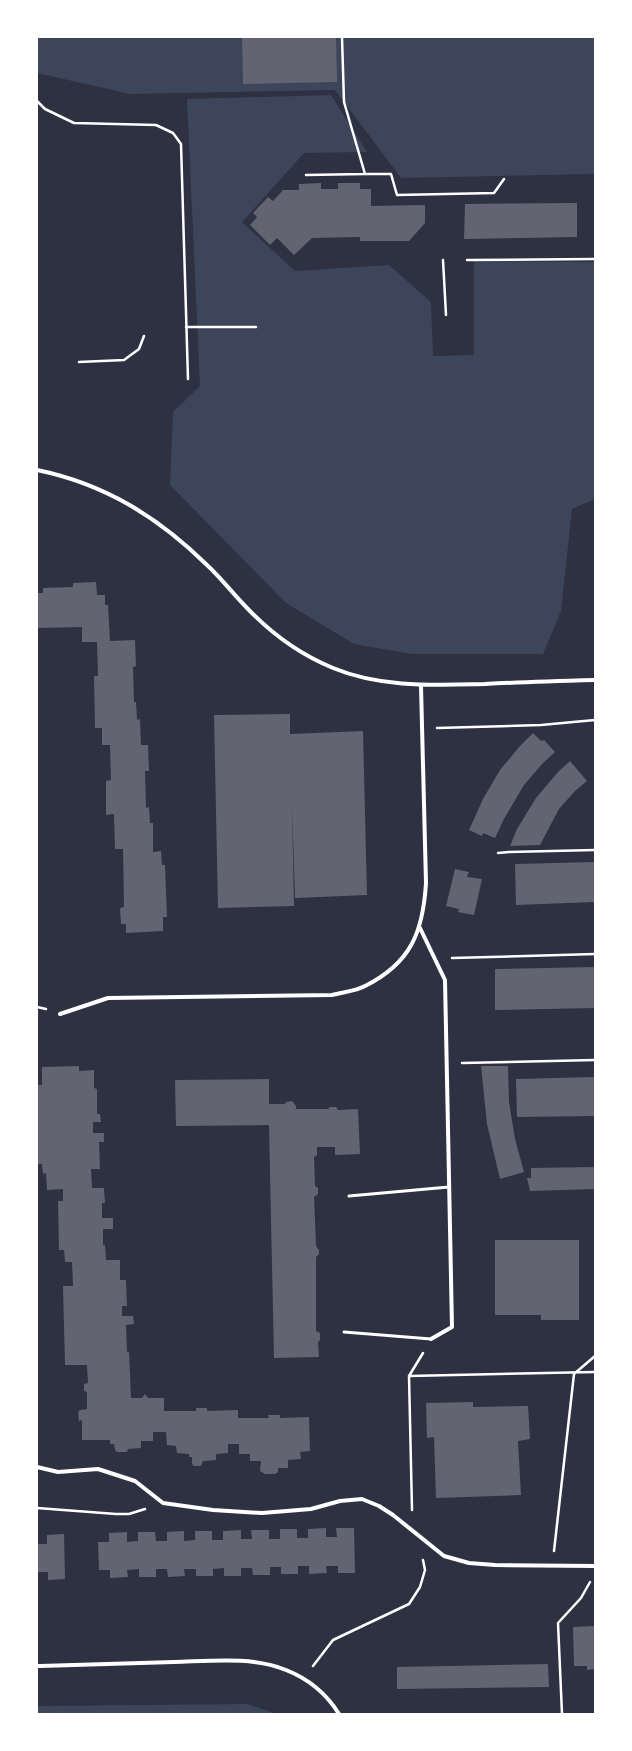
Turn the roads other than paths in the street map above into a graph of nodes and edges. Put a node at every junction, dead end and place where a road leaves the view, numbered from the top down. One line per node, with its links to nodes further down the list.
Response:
1 (37, 470): 3 (street)
2 (595, 680): 3 (street)
3 (421, 686): 4 (street)
4 (420, 928): 5 (street); 6 (street)
5 (60, 1014)
6 (449, 1187): 7 (lane); 9 (street)
7 (349, 1196)
8 (344, 1332): 9 (lane)
9 (431, 1339)
10 (37, 1467): 11 (street)
11 (595, 1566)
12 (37, 1666): 13 (street)
13 (339, 1714)

